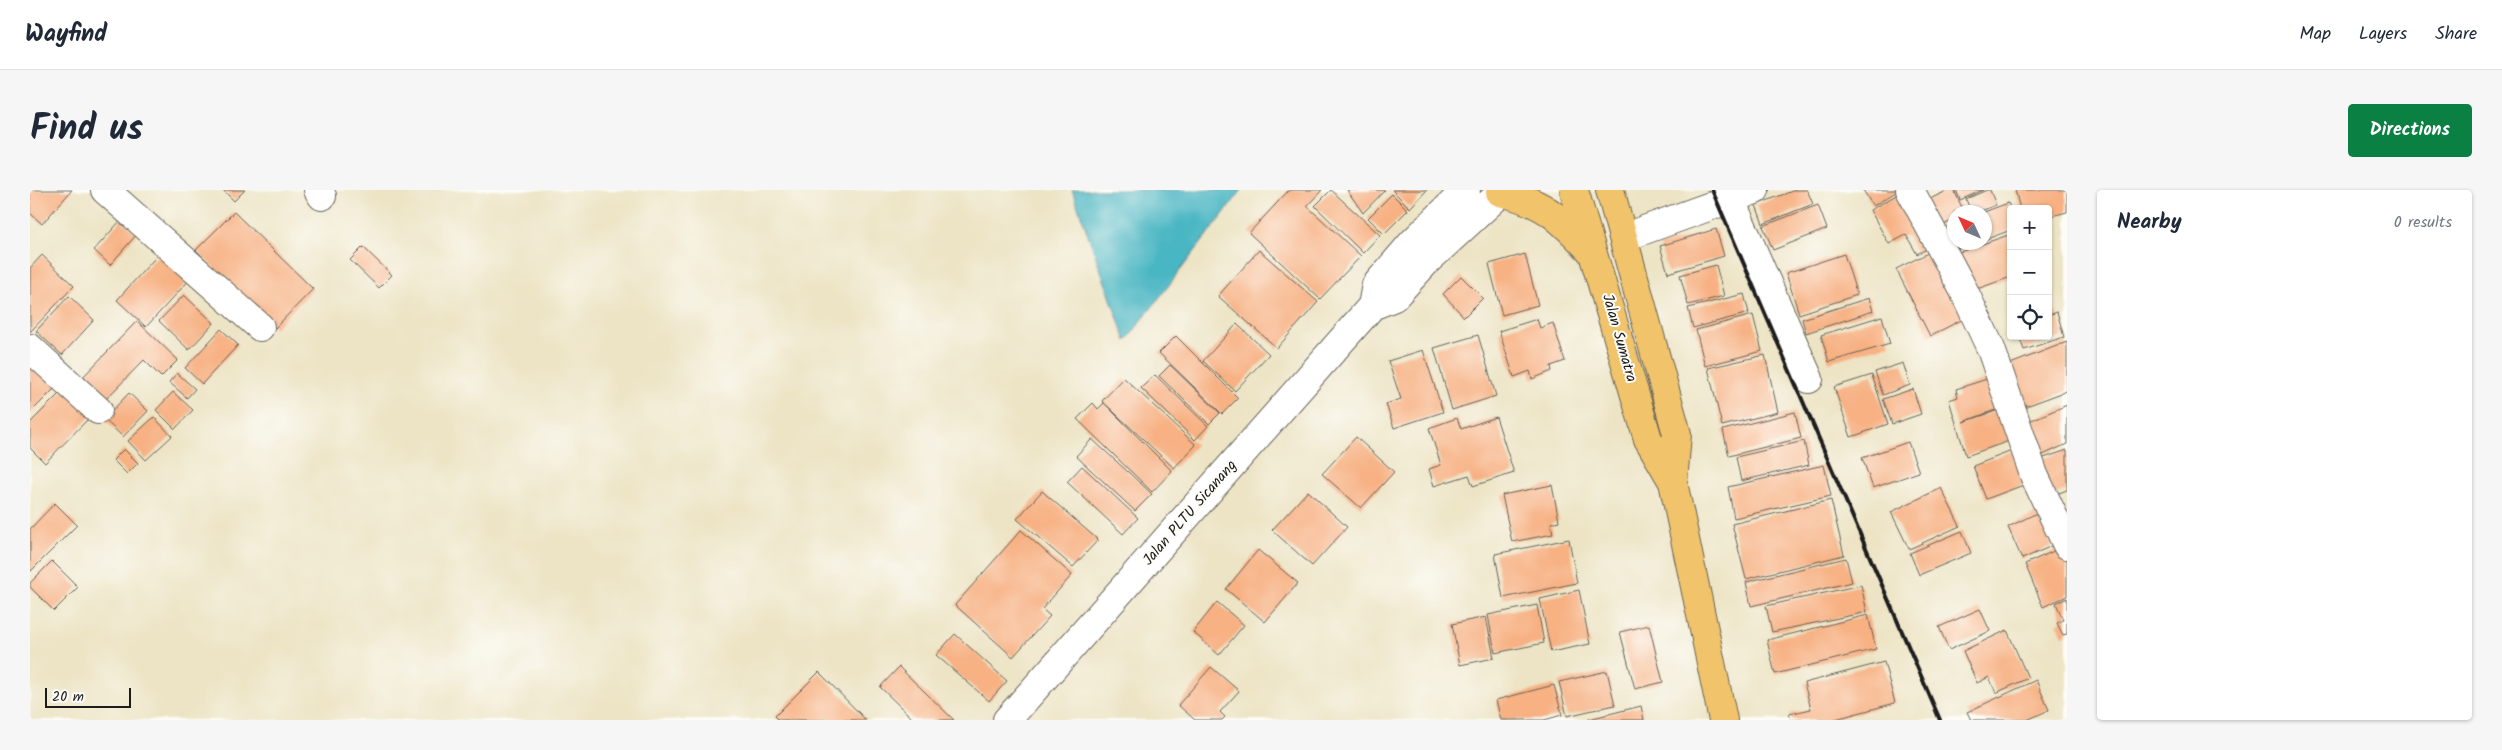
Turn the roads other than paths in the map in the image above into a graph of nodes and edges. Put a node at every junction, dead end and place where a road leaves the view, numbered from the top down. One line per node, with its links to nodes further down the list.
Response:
1 (105, 190): 11 (street)
2 (1466, 190): 10 (street, Jalan PLTU Sicanang)
3 (1574, 190): 9 (highway, Jalan Sumatra)
4 (1610, 190): 8 (highway, Jalan Sumatra)
5 (1910, 190): 16 (street)
6 (1502, 191): 9 (highway); 10 (street, Jalan PLTU Sicanang)
7 (1742, 194): 8 (street); 13 (street)
8 (1624, 237): 15 (highway, Jalan Sumatra)
9 (1595, 254): 15 (highway, Jalan Sumatra)
10 (1372, 306): 18 (street, Jalan PLTU Sicanang)
11 (260, 327)
12 (30, 348): 14 (street)
13 (1810, 379)
14 (98, 410)
15 (1673, 482): 19 (highway, Jalan Sumatra)
16 (2058, 509): 17 (street)
17 (2067, 545)
18 (1007, 720)
19 (1723, 720)

